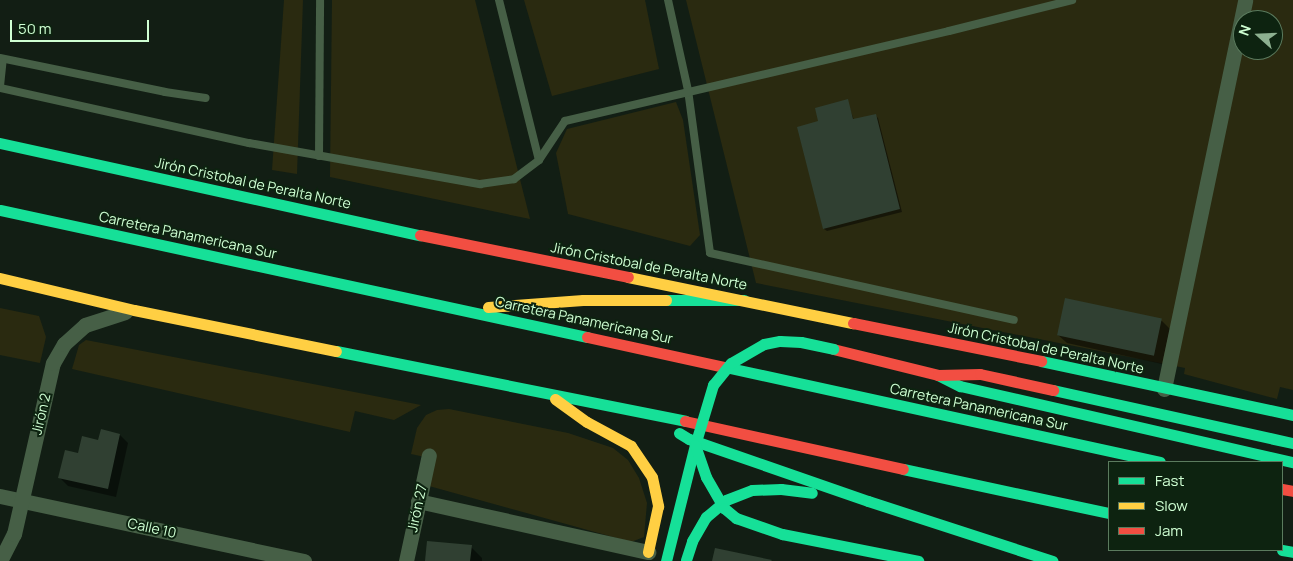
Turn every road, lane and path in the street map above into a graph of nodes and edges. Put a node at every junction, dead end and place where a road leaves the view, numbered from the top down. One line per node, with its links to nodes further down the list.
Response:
1 (320, 0): 11 (lane)
2 (499, 0): 12 (lane)
3 (668, 0): 8 (lane)
4 (1072, 0): 8 (lane)
5 (1246, 0): 20 (street)
6 (2, 58): 7 (lane); 9 (lane)
7 (0, 87): 11 (lane)
8 (688, 90): 12 (lane); 18 (lane)
9 (206, 98)
10 (0, 143): 15 (main road, Jirón Cristobal de Peralta Norte)
11 (319, 156): 12 (lane)
12 (539, 160)
13 (0, 210): 17 (main road, Carretera Panamericana Sur)
14 (0, 278): 16 (main road)
15 (744, 300): 17 (main road); 20 (main road, Jirón Cristobal de Peralta Norte)
16 (134, 310): 21 (main road); 30 (street, Jirón 2)
17 (464, 310): 27 (main road, Carretera Panamericana Sur)
18 (1014, 320)
19 (938, 375): 24 (main road); 25 (main road, bridge); 28 (main road)
20 (1164, 389): 23 (main road, Jirón Cristobal de Peralta Norte)
21 (548, 394): 22 (main road); 34 (main road)
22 (655, 415): 32 (main road); 33 (main road)
23 (1293, 415)
24 (1293, 443)
25 (694, 445): 40 (main road); 41 (main road, bridge)
26 (429, 455): 31 (street, Jirón 27)
27 (1155, 461)
28 (1293, 462)
29 (0, 496): 30 (street, Calle 10)
30 (21, 500): 37 (street, Jirón 2); 38 (street, Calle 10)
31 (418, 501): 34 (street); 39 (street, Jirón 27)
32 (868, 501): 35 (main road); 36 (main road)
33 (1108, 513)
34 (647, 557)
35 (1048, 559): 42 (main road)
36 (686, 560)
37 (0, 561)
38 (304, 561)
39 (406, 561)
40 (666, 561)
41 (918, 561)
42 (1061, 561)

